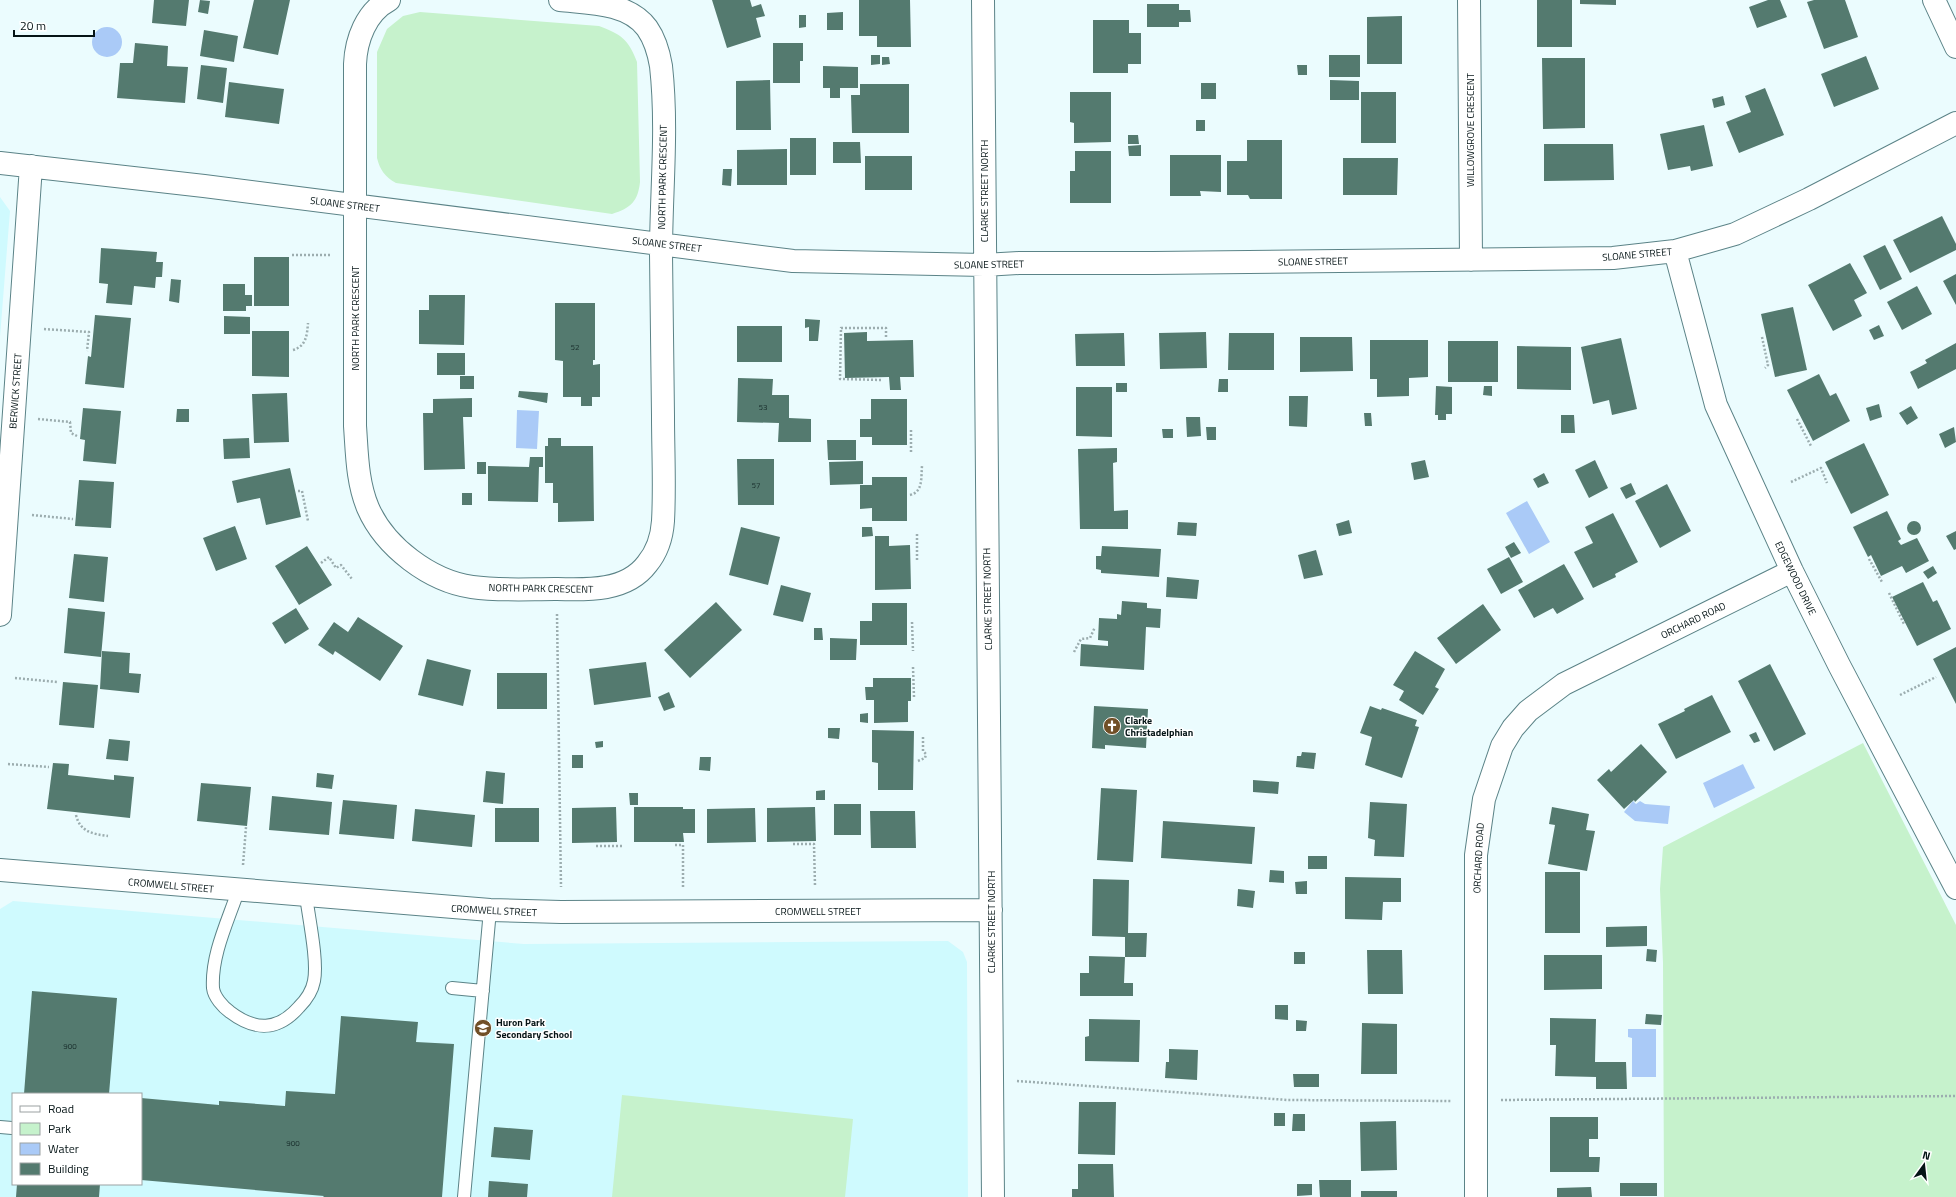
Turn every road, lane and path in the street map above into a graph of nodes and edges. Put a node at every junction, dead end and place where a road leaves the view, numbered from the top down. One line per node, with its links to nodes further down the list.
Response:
1 (389, 0): 10 (street, NORTH PARK CRESCENT)
2 (560, 0): 11 (street, NORTH PARK CRESCENT)
3 (983, 0): 16 (street, CLARKE STREET NORTH)
4 (1469, 0): 15 (street, WILLOWGROVE CRESCENT)
5 (1934, 0): 6 (street)
6 (1956, 48)
7 (1956, 123): 12 (street, SLOANE STREET)
8 (0, 163): 9 (street, SLOANE STREET)
9 (31, 166): 10 (street, SLOANE STREET); 48 (street, BERWICK STREET)
10 (354, 206): 11 (street, SLOANE STREET); 46 (street, NORTH PARK CRESCENT)
11 (661, 243): 16 (street, SLOANE STREET); 46 (street, NORTH PARK CRESCENT)
12 (1676, 251): 15 (street, SLOANE STREET); 43 (street, EDGEWOOD DRIVE)
13 (292, 254): 14 (path)
14 (335, 255)
15 (1471, 260): 16 (street, SLOANE STREET)
16 (984, 265): 78 (street, CLARKE STREET NORTH)
17 (308, 323): 21 (path)
18 (43, 329): 22 (path)
19 (1762, 337): 23 (path)
20 (886, 338): 24 (path)
21 (292, 350)
22 (87, 351)
23 (1765, 368)
24 (881, 380)
25 (36, 419): 28 (path)
26 (1797, 419): 29 (path)
27 (911, 430): 30 (path)
28 (78, 436)
29 (1811, 446)
30 (911, 453)
31 (922, 466): 35 (path)
32 (1791, 482): 33 (path)
33 (1827, 482)
34 (298, 491): 38 (path)
35 (910, 495)
36 (28, 514): 37 (path)
37 (73, 519)
38 (308, 521)
39 (917, 534): 41 (path)
40 (1869, 559): 45 (path)
41 (917, 560)
42 (321, 563): 44 (path)
43 (1792, 571): 73 (street, EDGEWOOD DRIVE); 86 (street, ORCHARD ROAD)
44 (352, 579)
45 (1882, 582)
46 (556, 589): 79 (path)
47 (1889, 593): 50 (path)
48 (0, 615)
49 (912, 622): 52 (path)
50 (1904, 624)
51 (1095, 627): 53 (path)
52 (913, 650)
53 (1074, 652)
54 (914, 667): 59 (path)
55 (1936, 677): 58 (path)
56 (15, 678): 57 (path)
57 (57, 682)
58 (1900, 695)
59 (914, 697)
60 (923, 736): 61 (path)
61 (918, 761)
62 (8, 764): 63 (path)
63 (49, 767)
64 (76, 815): 66 (path)
65 (246, 827): 72 (path)
66 (108, 836)
67 (793, 844): 74 (path)
68 (675, 845): 75 (path)
69 (596, 846): 70 (path)
70 (623, 846)
71 (0, 870): 72 (street, CROMWELL STREET)
72 (240, 882): 76 (street, CROMWELL STREET); 76 (lane)
73 (1956, 888)
74 (815, 893)
75 (683, 894)
76 (306, 896): 77 (street, CROMWELL STREET)
77 (490, 910): 79 (street, CROMWELL STREET); 81 (lane)
78 (991, 910): 79 (street, CROMWELL STREET); 85 (street, CLARKE STREET NORTH)
79 (561, 912)
80 (452, 988): 81 (lane)
81 (483, 992): 84 (lane)
82 (0, 1127): 83 (lane)
83 (12, 1128)
84 (464, 1197)
85 (993, 1197)
86 (1476, 1197)

